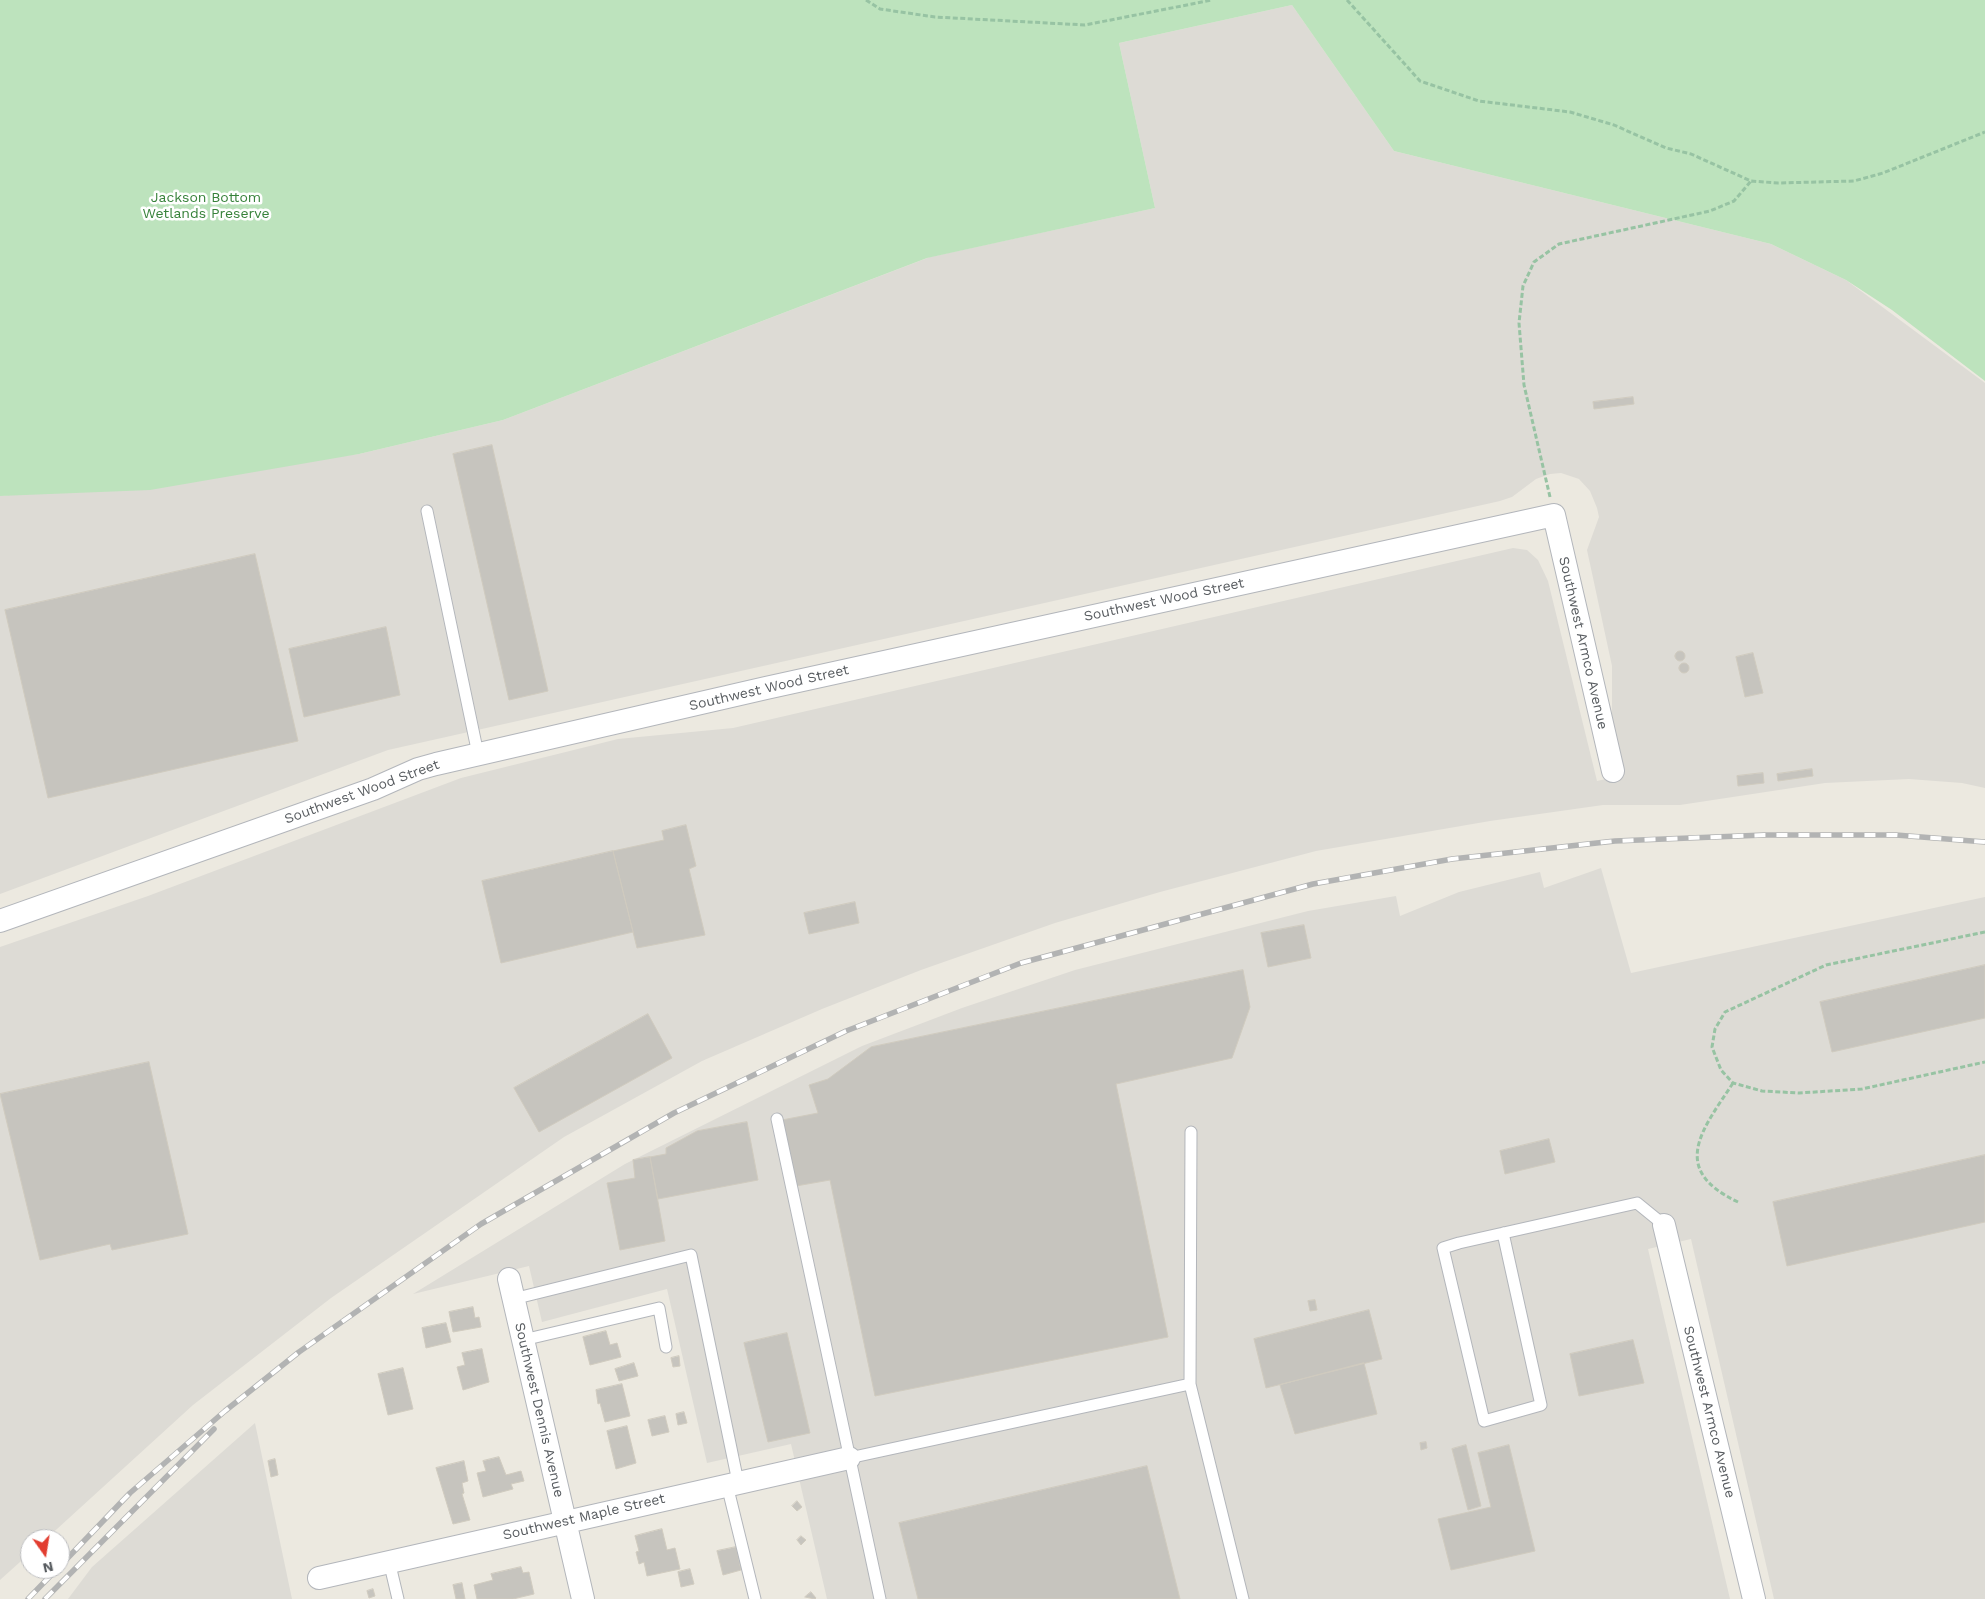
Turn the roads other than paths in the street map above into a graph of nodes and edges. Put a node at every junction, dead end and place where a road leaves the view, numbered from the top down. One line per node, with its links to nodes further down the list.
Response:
1 (427, 512): 3 (lane)
2 (1554, 514): 3 (street, Southwest Wood Street); 4 (street, Southwest Armco Avenue)
3 (478, 754): 5 (street, Southwest Wood Street)
4 (1612, 772)
5 (0, 921)
6 (777, 1119): 14 (lane)
7 (1191, 1132): 13 (lane)
8 (1664, 1225): 9 (lane); 24 (street, Southwest Armco Avenue)
9 (1503, 1233): 9 (lane)
10 (511, 1289): 11 (street, Southwest Dennis Avenue); 15 (lane)
11 (523, 1340): 12 (lane); 16 (street, Southwest Dennis Avenue)
12 (666, 1347)
13 (1190, 1384): 14 (lane); 23 (lane)
14 (849, 1458): 15 (street, Southwest Maple Street); 22 (lane)
15 (733, 1484): 16 (street, Southwest Maple Street); 21 (lane)
16 (565, 1520): 17 (street, Southwest Maple Street); 20 (street, Southwest Dennis Avenue)
17 (389, 1561): 18 (street, Southwest Maple Street); 19 (lane)
18 (320, 1578)
19 (398, 1599)
20 (583, 1599)
21 (755, 1599)
22 (880, 1599)
23 (1243, 1599)
24 (1754, 1599)

